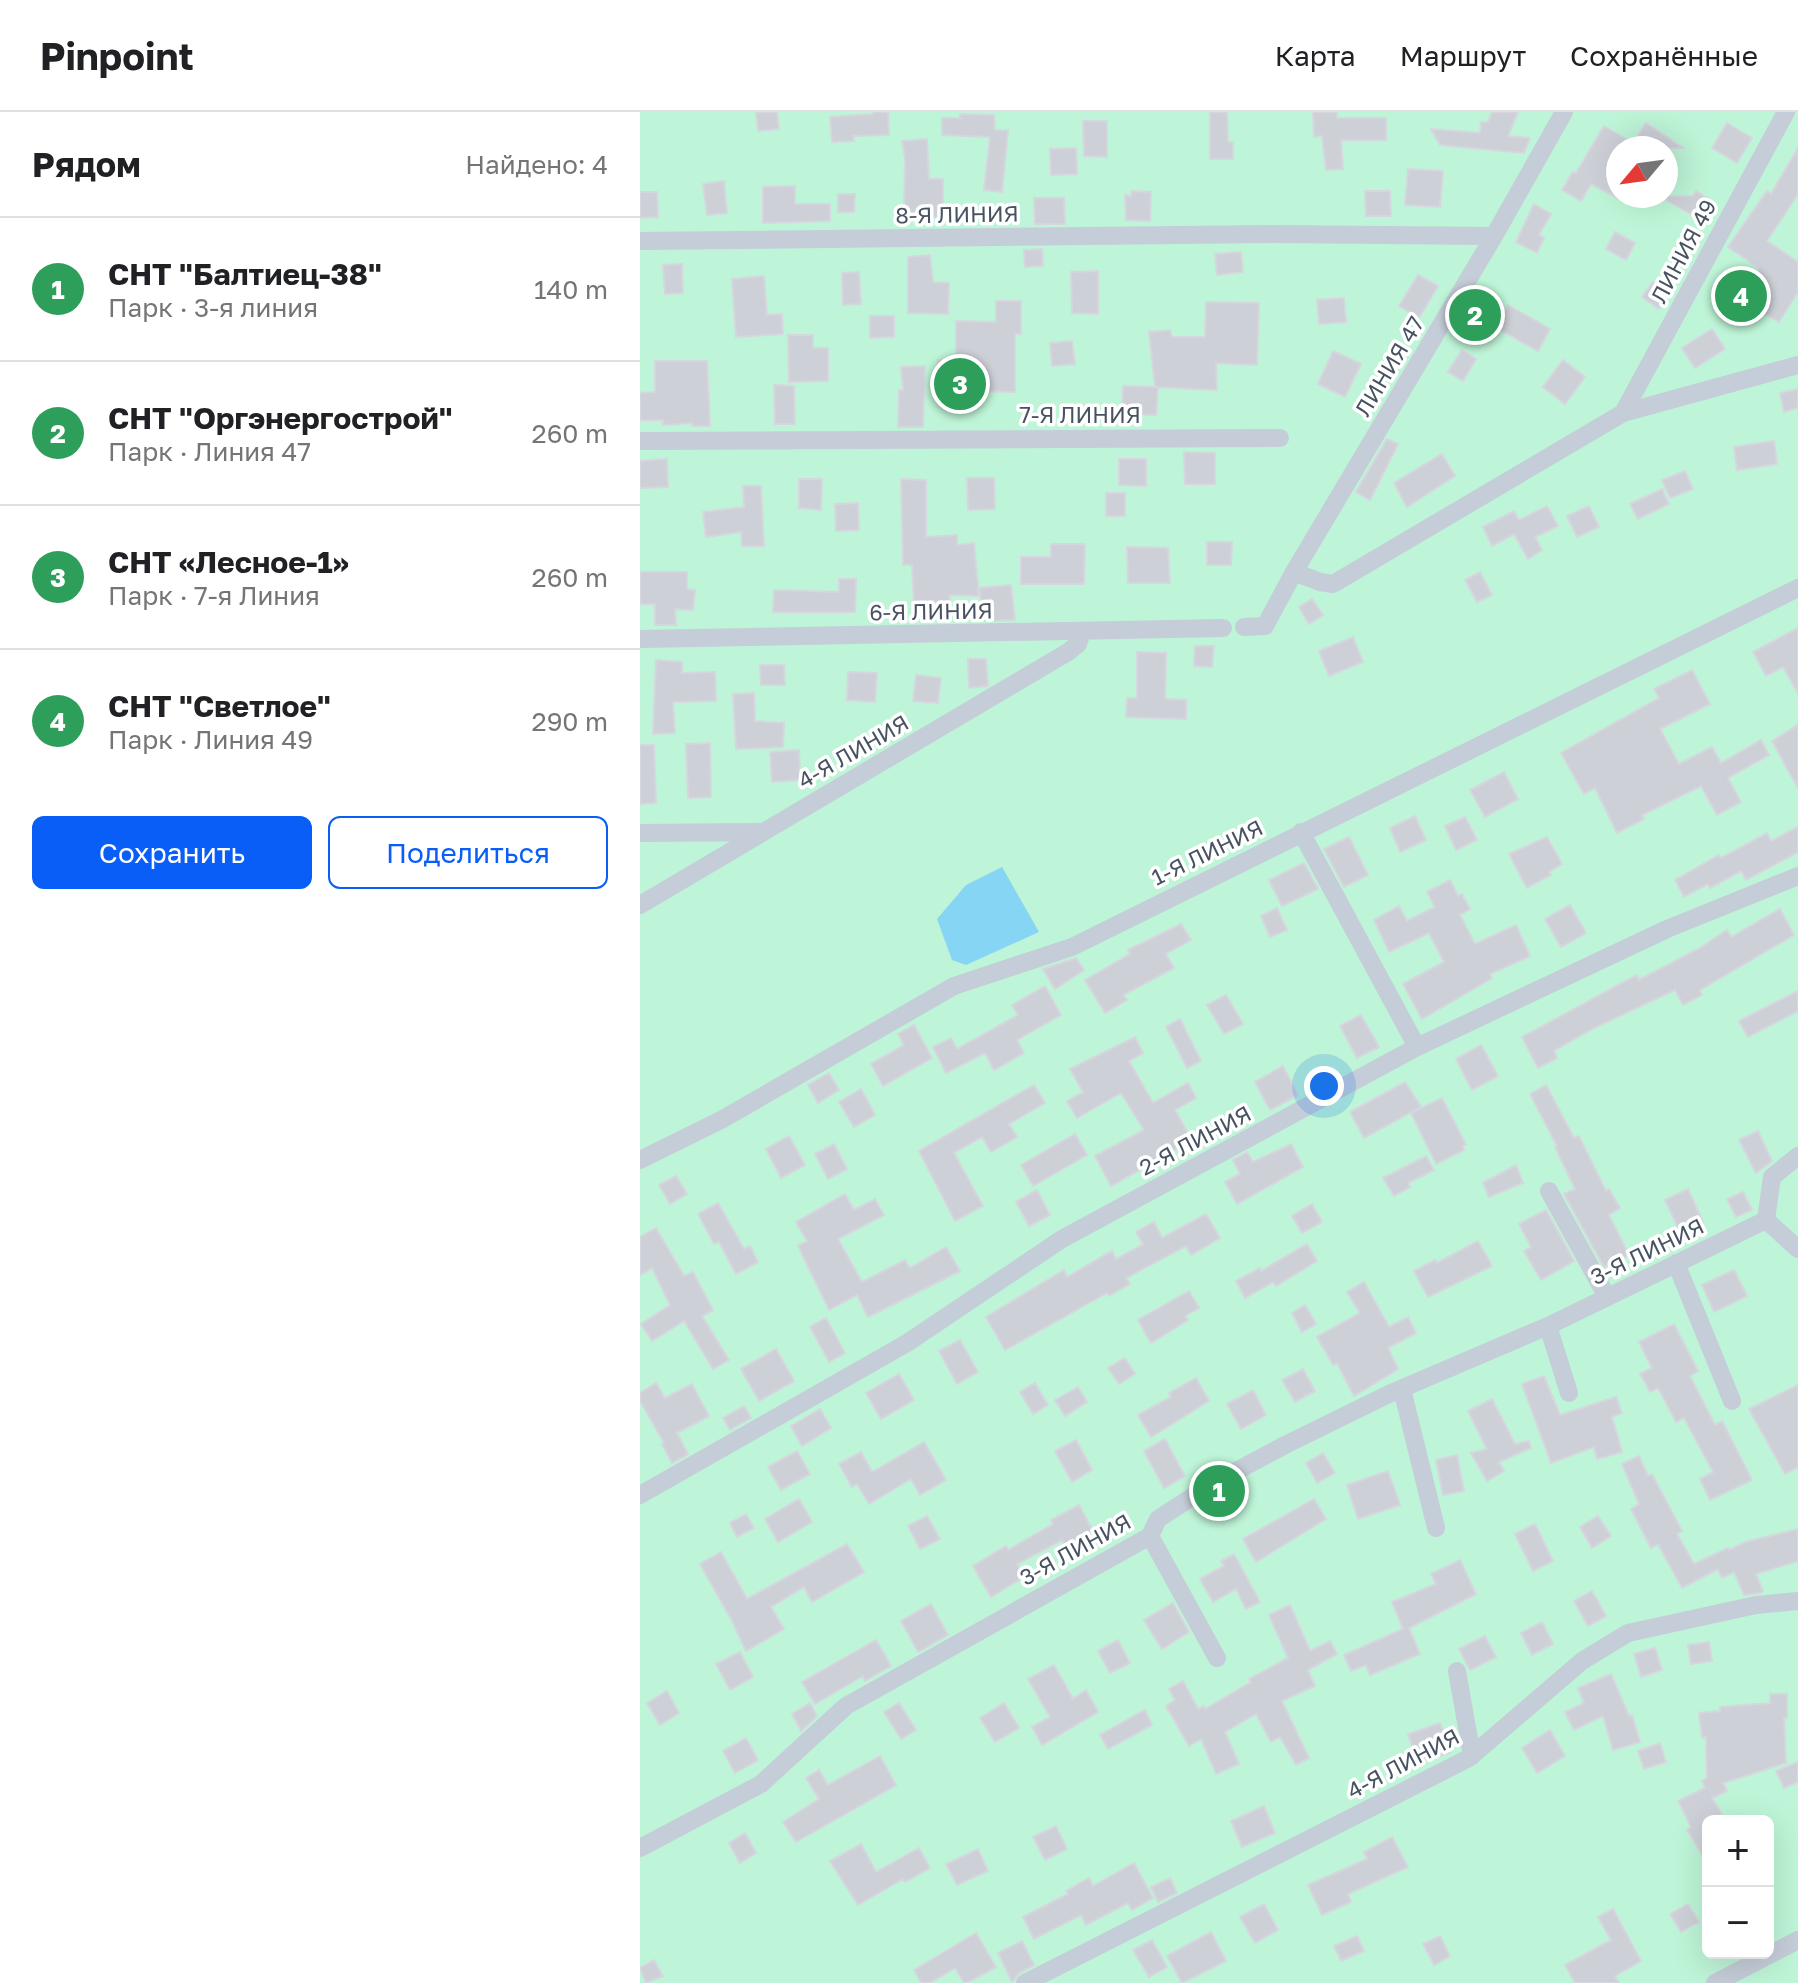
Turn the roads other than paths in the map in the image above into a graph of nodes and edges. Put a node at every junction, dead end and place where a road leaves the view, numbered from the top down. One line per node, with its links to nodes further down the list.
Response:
1 (1564, 112): 3 (street, ЛИНИЯ 47)
2 (1786, 112): 6 (street, ЛИНИЯ 49)
3 (1494, 236): 4 (street, 8-Я ЛИНИЯ); 9 (street, ЛИНИЯ 47)
4 (640, 241)
5 (1798, 365): 6 (street)
6 (1623, 413): 9 (street)
7 (1280, 438): 8 (street, 7-Я ЛИНИЯ)
8 (640, 441)
9 (1294, 572): 11 (street, ЛИНИЯ 47)
10 (1798, 588): 16 (street, 1-Я ЛИНИЯ)
11 (1244, 627)
12 (1223, 628): 13 (street, 6-Я ЛИНИЯ)
13 (1082, 632): 14 (street, 6-Я ЛИНИЯ); 15 (street, 4-Я ЛИНИЯ)
14 (640, 639)
15 (762, 832): 17 (street); 19 (street, 4-Я ЛИНИЯ)
16 (1301, 832): 20 (street); 22 (street, 1-Я ЛИНИЯ)
17 (640, 833)
18 (1798, 876): 20 (street, 2-Я ЛИНИЯ)
19 (640, 905)
20 (1417, 1047): 32 (street, 2-Я ЛИНИЯ)
21 (1798, 1156): 24 (street)
22 (640, 1160)
23 (1549, 1191): 27 (street)
24 (1766, 1220): 25 (street); 26 (street, 3-Я ЛИНИЯ)
25 (1798, 1249)
26 (1676, 1263): 27 (street, 3-Я ЛИНИЯ); 31 (street)
27 (1607, 1297): 28 (street, 3-Я ЛИНИЯ)
28 (1548, 1326): 29 (street, 3-Я ЛИНИЯ); 30 (street)
29 (1402, 1389): 33 (street); 34 (street, 3-Я ЛИНИЯ)
30 (1569, 1393)
31 (1732, 1401)
32 (640, 1495)
33 (1436, 1528)
34 (1150, 1536): 36 (street); 39 (street, 3-Я ЛИНИЯ)
35 (1798, 1601): 38 (street, 4-Я ЛИНИЯ)
36 (1217, 1658)
37 (1457, 1671): 38 (street)
38 (1472, 1756): 41 (street, 4-Я ЛИНИЯ)
39 (640, 1848)
40 (1798, 1940): 42 (street)
41 (1025, 1983)
42 (1715, 1983)

